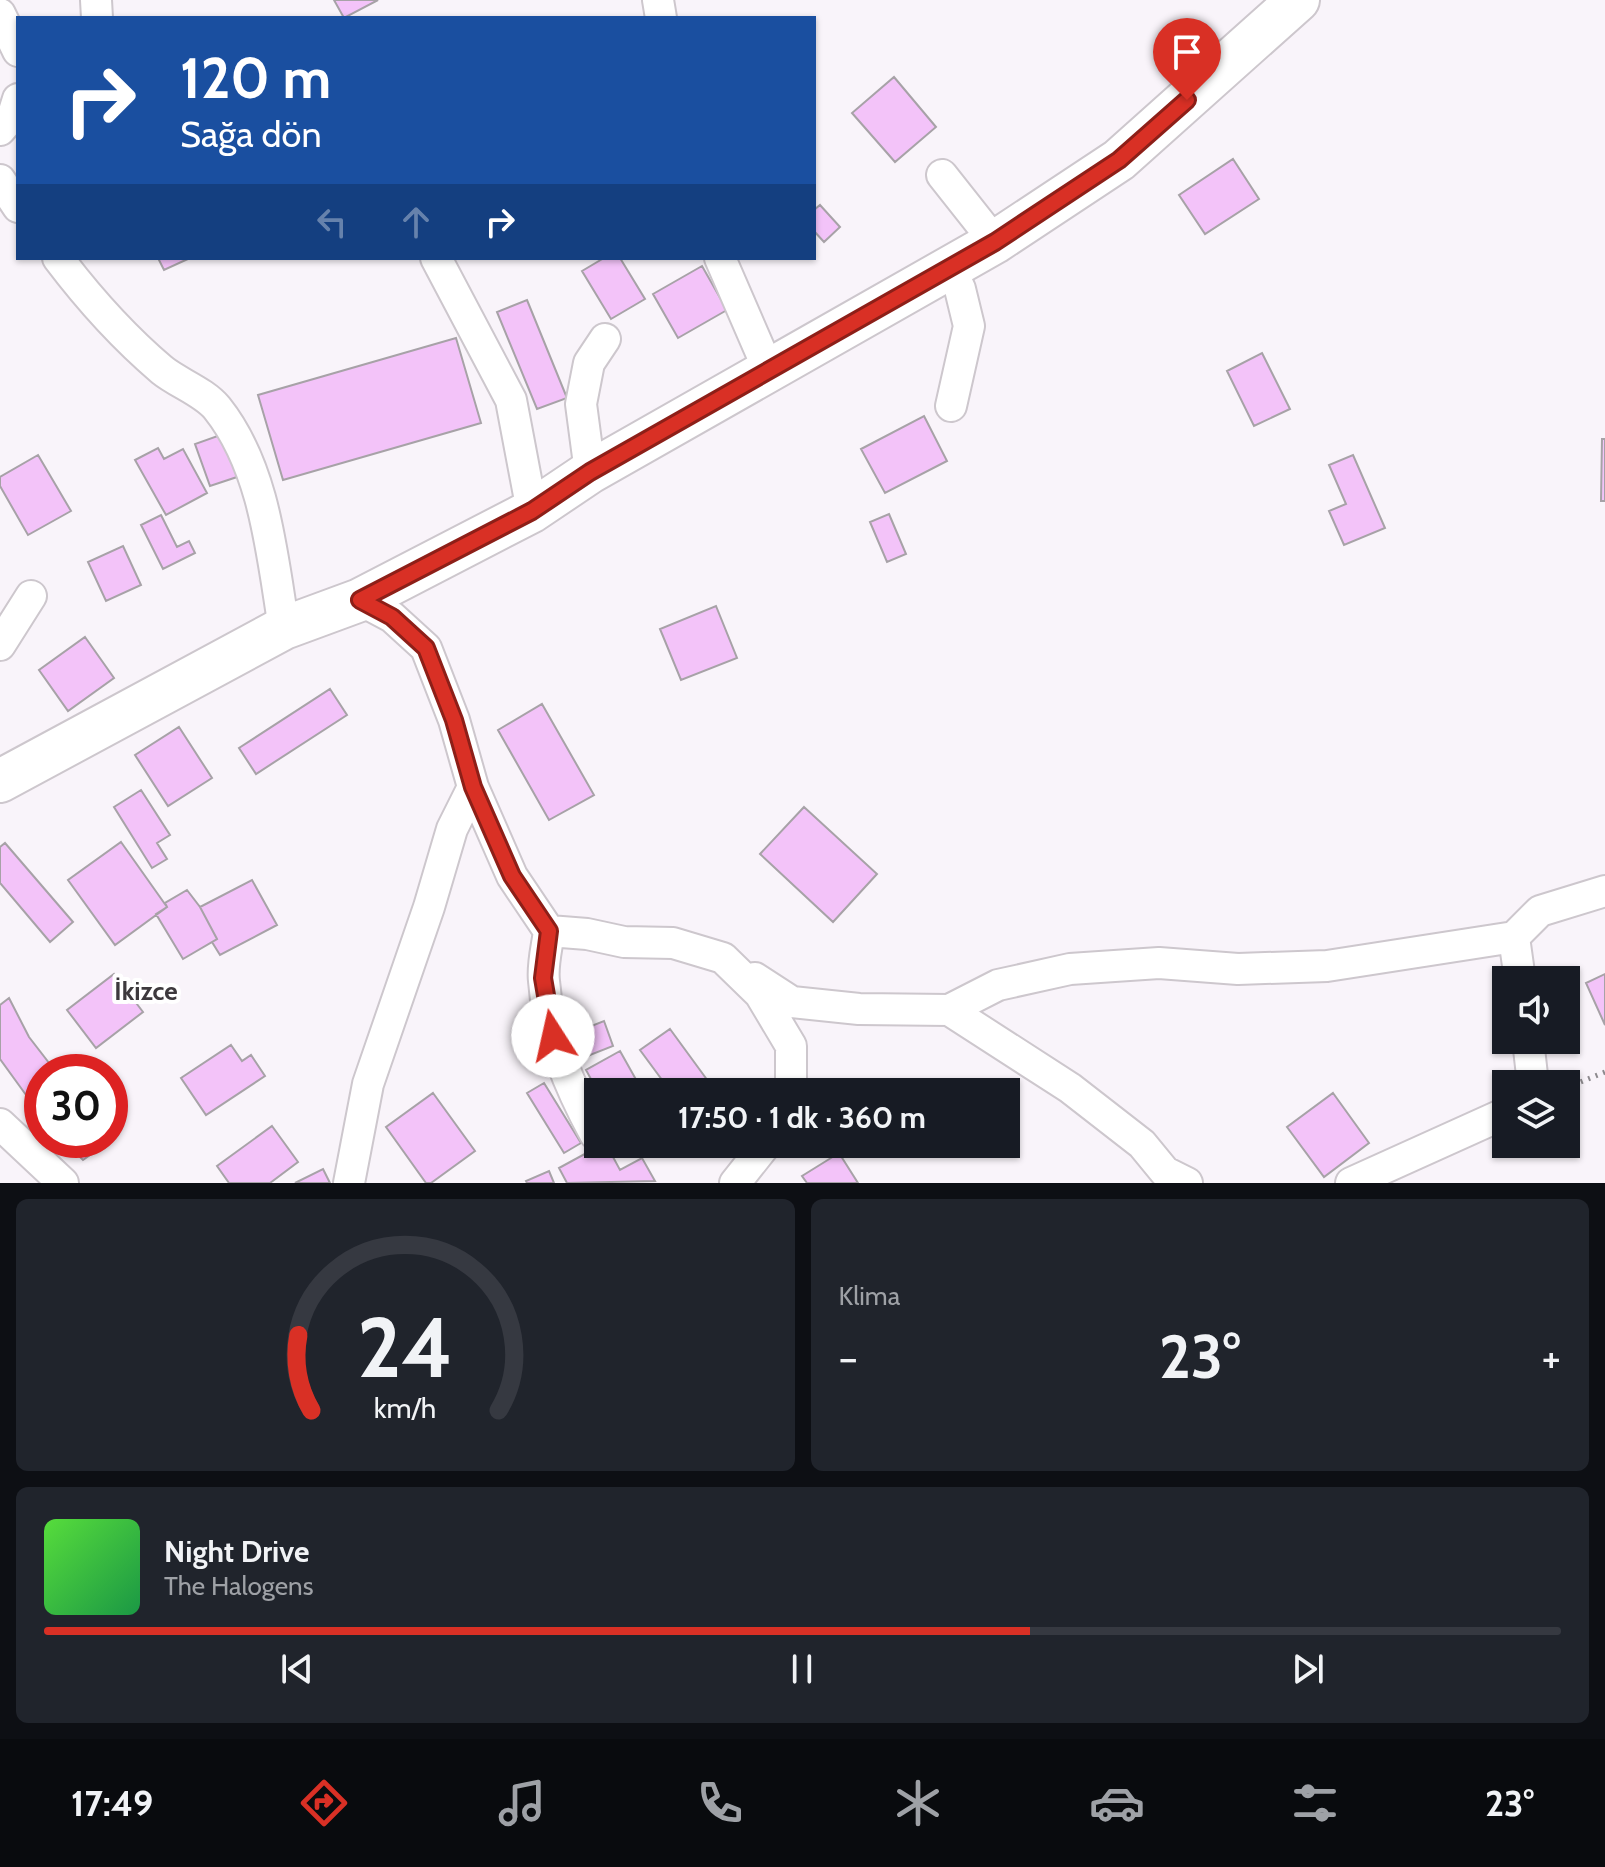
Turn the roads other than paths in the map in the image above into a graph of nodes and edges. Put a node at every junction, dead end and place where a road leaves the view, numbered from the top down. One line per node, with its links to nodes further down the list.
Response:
1 (1298, 0): 7 (main road)
2 (0, 14): 3 (street)
3 (16, 47)
4 (942, 175): 7 (street)
5 (0, 180): 6 (street)
6 (16, 204)
7 (995, 242): 11 (main road)
8 (60, 260): 19 (street)
9 (437, 260): 16 (street)
10 (721, 260): 13 (street)
11 (950, 267): 13 (main road); 14 (street)
12 (605, 339): 15 (street)
13 (769, 371): 15 (main road)
14 (951, 406)
15 (590, 472): 16 (main road)
16 (532, 511): 18 (main road)
17 (31, 596): 20 (street)
18 (360, 600): 19 (main road); 22 (street)
19 (284, 628): 21 (main road)
20 (0, 645)
21 (0, 781)
22 (473, 787): 24 (street); 36 (street)
23 (1605, 891): 25 (street)
24 (549, 931): 26 (street); 30 (street)
25 (1514, 937): 27 (street); 28 (street)
26 (723, 958): 28 (street); 29 (street)
27 (1518, 966)
28 (949, 1010): 34 (street)
29 (791, 1078)
30 (584, 1114)
31 (1492, 1119): 38 (street)
32 (4, 1136): 35 (street)
33 (755, 1158): 37 (street)
34 (1170, 1179)
35 (63, 1183)
36 (349, 1183)
37 (735, 1183)
38 (1351, 1183)

